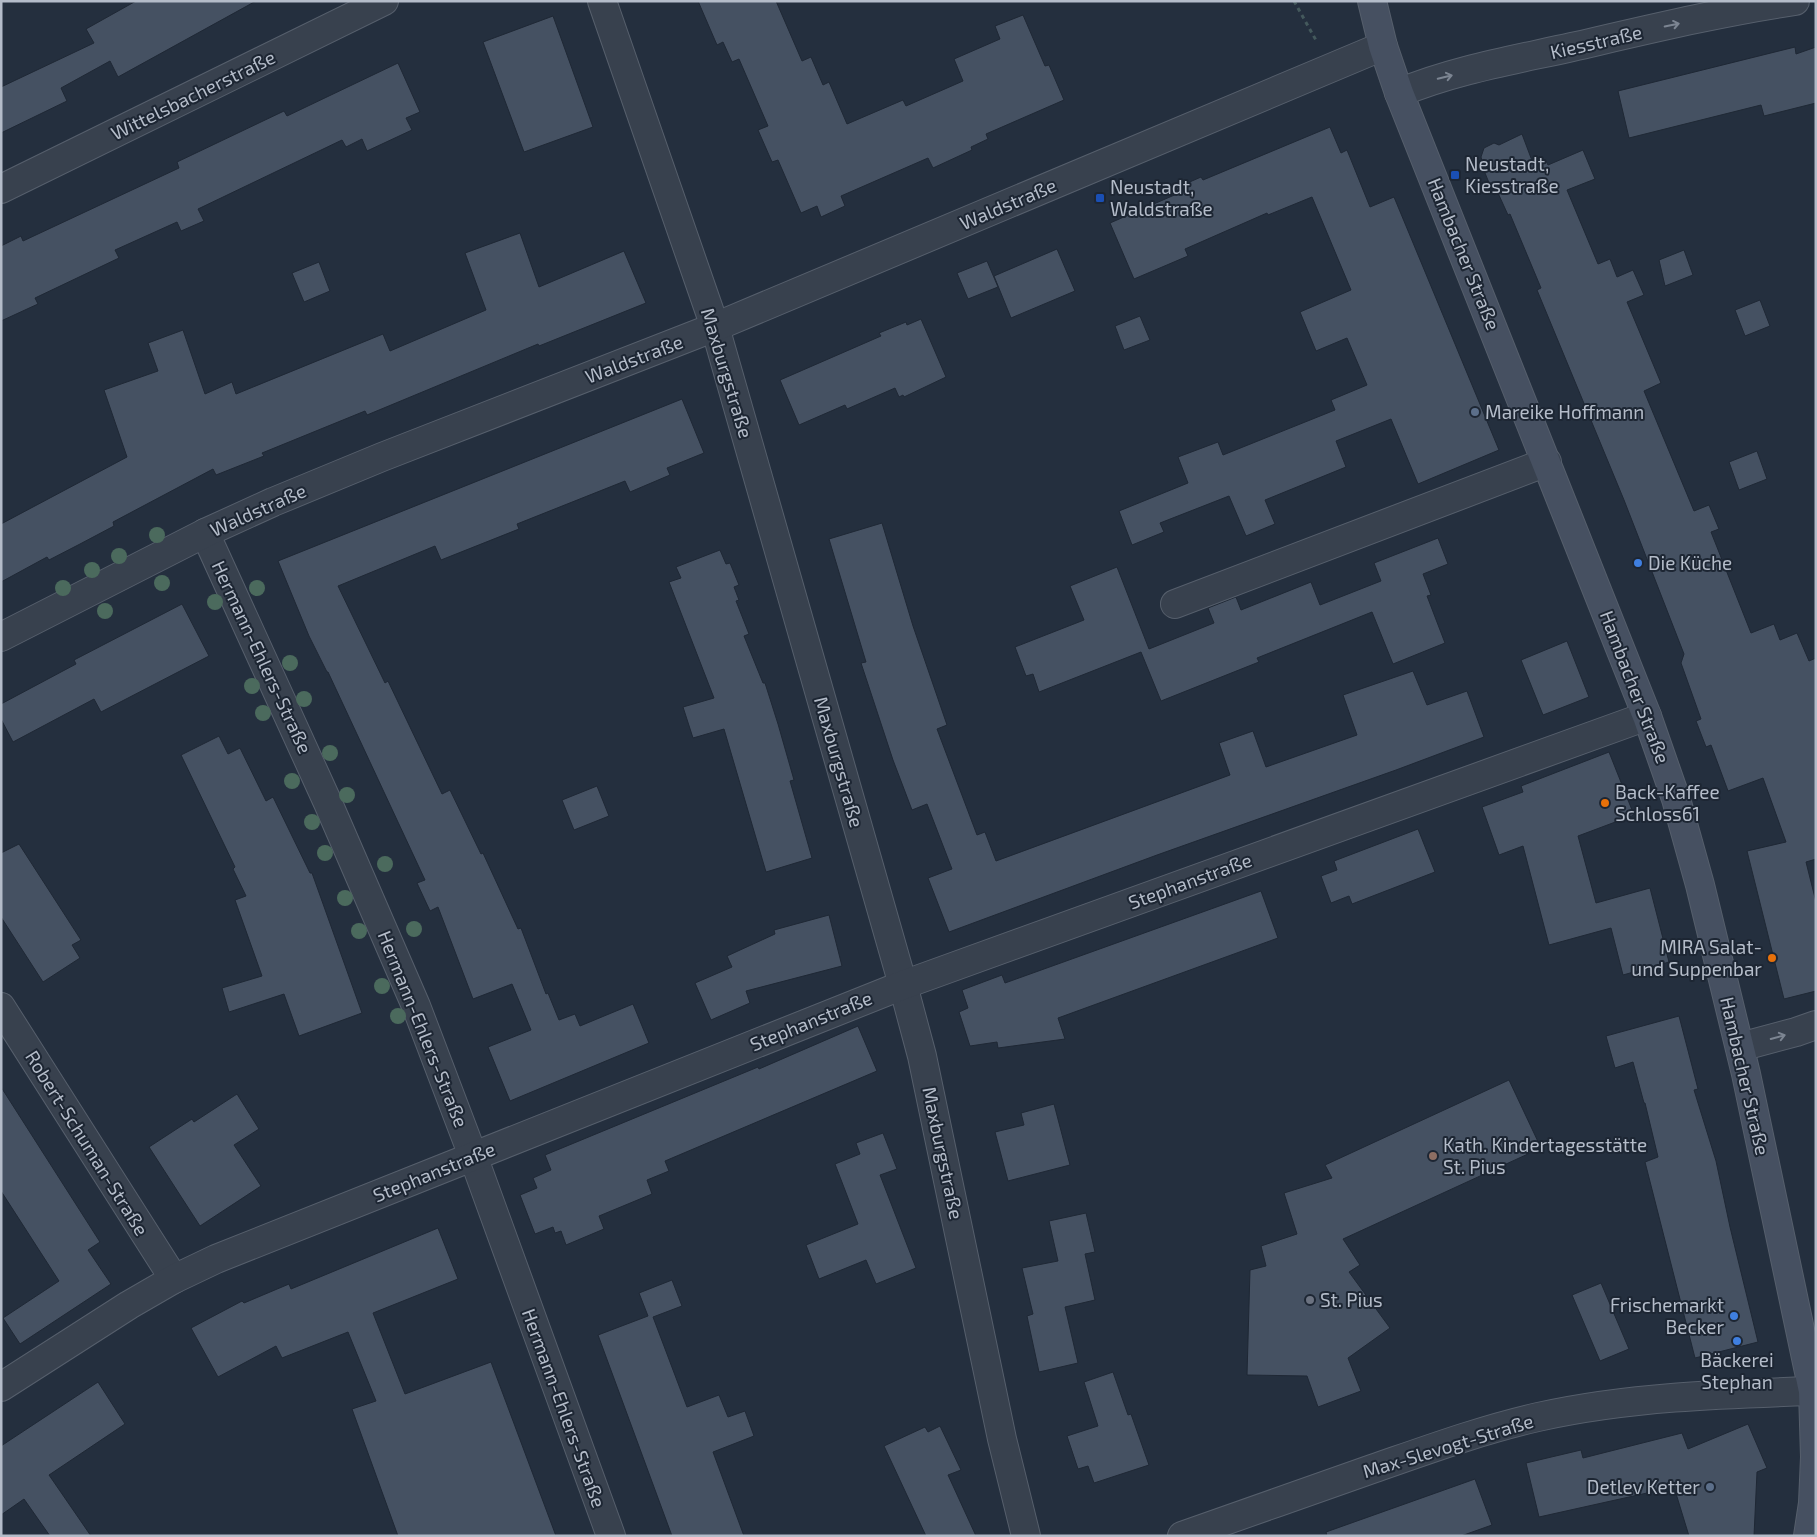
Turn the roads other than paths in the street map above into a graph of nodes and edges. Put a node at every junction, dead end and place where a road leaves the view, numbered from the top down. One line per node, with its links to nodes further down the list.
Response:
1 (384, 1): 7 (street, Wittelsbacherstraße)
2 (602, 1): 8 (street, Maxburgstraße)
3 (1372, 1): 5 (street, Hambacher Straße)
4 (1795, 1): 6 (street, Kiesstraße, one-way to 4)
5 (1383, 46): 6 (street, Hambacher Straße); 8 (street, Waldstraße)
6 (1400, 93): 9 (street, Hambacher Straße)
7 (1, 188)
8 (715, 327): 10 (street, Waldstraße); 14 (street, Maxburgstraße)
9 (1547, 462): 11 (street); 13 (street, Hambacher Straße)
10 (205, 534): 12 (street, Waldstraße); 18 (street, Hermann-Ehlers-Straße)
11 (1175, 604)
12 (1, 638)
13 (1647, 716): 14 (street, Stephanstraße); 17 (street, Hambacher Straße)
14 (903, 985): 18 (street, Stephanstraße); 25 (street, Maxburgstraße)
15 (1, 1007): 19 (street, Robert-Schuman-Straße)
16 (1816, 1025): 17 (street, one-way to 16)
17 (1740, 1047): 21 (street, Hambacher Straße)
18 (474, 1156): 19 (street, Stephanstraße); 24 (street, Hermann-Ehlers-Straße)
19 (174, 1279): 20 (street, Stephanstraße)
20 (1, 1388)
21 (1813, 1391): 22 (street, Hambacher Straße); 26 (street, Max-Slevogt-Straße)
22 (1815, 1418): 23 (street, Hambacher Straße)
23 (1814, 1503): 27 (street, Hambacher Straße)
24 (611, 1536)
25 (1026, 1536)
26 (1182, 1536)
27 (1808, 1536)

